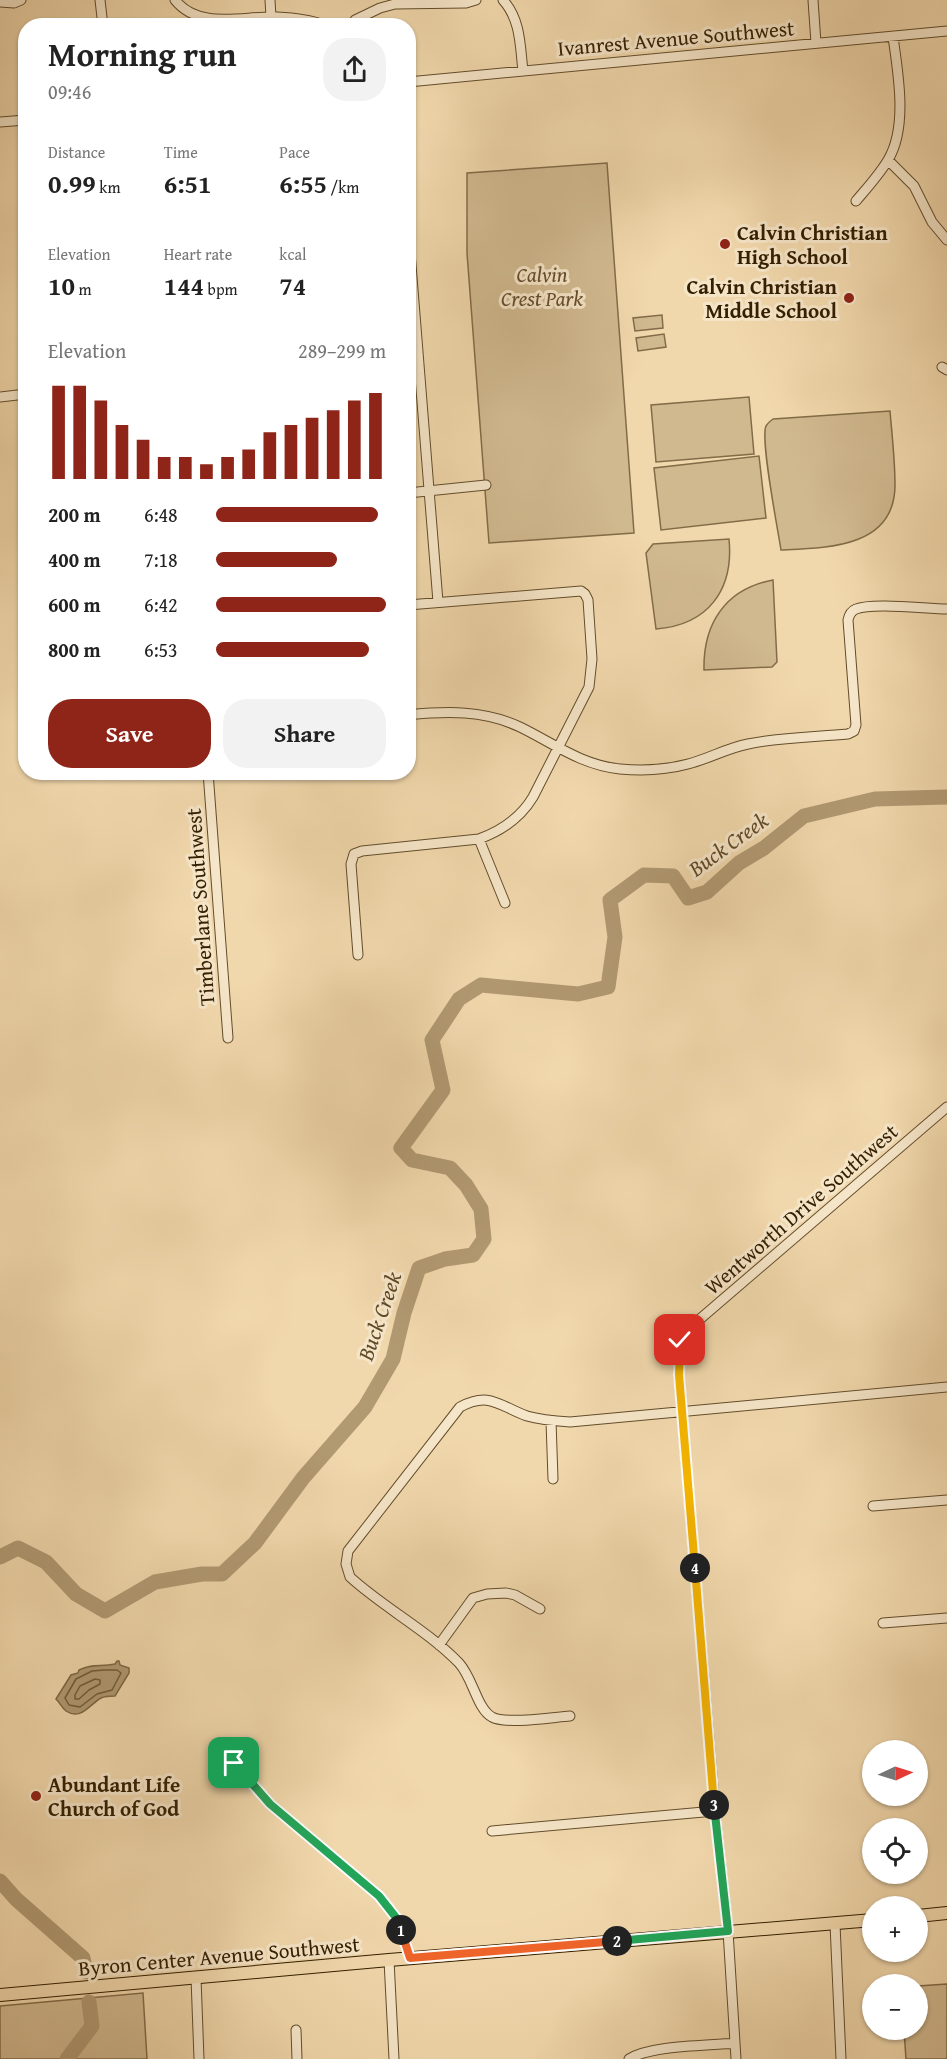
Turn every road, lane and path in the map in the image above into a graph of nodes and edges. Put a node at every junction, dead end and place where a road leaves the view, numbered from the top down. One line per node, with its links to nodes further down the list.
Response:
1 (21, 0): 8 (street)
2 (100, 0): 10 (street)
3 (176, 0): 9 (street)
4 (270, 0): 9 (street)
5 (476, 0): 12 (street)
6 (503, 0): 16 (street)
7 (813, 0): 15 (street)
8 (0, 2)
9 (271, 17): 11 (street)
10 (102, 18)
11 (281, 18)
12 (359, 18)
13 (947, 32): 14 (street, Ivanrest Avenue Southwest)
14 (893, 37): 15 (street, Ivanrest Avenue Southwest); 20 (street)
15 (816, 43): 16 (street, Ivanrest Avenue Southwest)
16 (523, 71): 17 (street, Ivanrest Avenue Southwest)
17 (416, 81)
18 (18, 121): 19 (street)
19 (0, 122)
20 (888, 160): 21 (street); 22 (street)
21 (856, 201)
22 (947, 240)
23 (416, 327): 27 (street)
24 (18, 395): 25 (street)
25 (0, 397)
26 (486, 485): 27 (street)
27 (429, 491): 28 (street); 29 (street)
28 (416, 492)
29 (438, 602): 30 (street); 33 (street)
30 (416, 604)
31 (947, 609): 33 (street)
32 (416, 714): 33 (street)
33 (558, 749): 35 (street)
34 (209, 780): 38 (street, Timberlane Southwest)
35 (479, 839): 36 (street); 37 (street)
36 (505, 903)
37 (358, 955)
38 (228, 1038)
39 (947, 1107): 41 (street, Wentworth Drive Southwest)
40 (947, 1387): 41 (street)
41 (682, 1412): 42 (street); 52 (street)
42 (551, 1421): 43 (street); 49 (street)
43 (553, 1479)
44 (947, 1500): 45 (street)
45 (873, 1506)
46 (540, 1608): 49 (street)
47 (947, 1618): 48 (street)
48 (883, 1623)
49 (439, 1645): 50 (street)
50 (570, 1716)
51 (227, 1747): 59 (street)
52 (715, 1811): 53 (street); 58 (street)
53 (492, 1831)
54 (947, 1913): 55 (main road)
55 (928, 1915)
56 (862, 1921): 57 (main road, Byron Center Avenue Southwest)
57 (835, 1924): 58 (main road, Byron Center Avenue Southwest); 70 (street)
58 (728, 1931): 59 (main road, Byron Center Avenue Southwest); 64 (street)
59 (410, 1958): 60 (main road, Byron Center Avenue Southwest)
60 (389, 1960): 61 (main road, Byron Center Avenue Southwest); 67 (street)
61 (196, 1978): 62 (main road, Byron Center Avenue Southwest); 65 (street)
62 (0, 1995)
63 (296, 2030): 66 (street)
64 (735, 2043): 68 (street); 69 (street)
65 (199, 2059)
66 (297, 2059)
67 (394, 2059)
68 (629, 2059)
69 (736, 2059)
70 (841, 2059)

